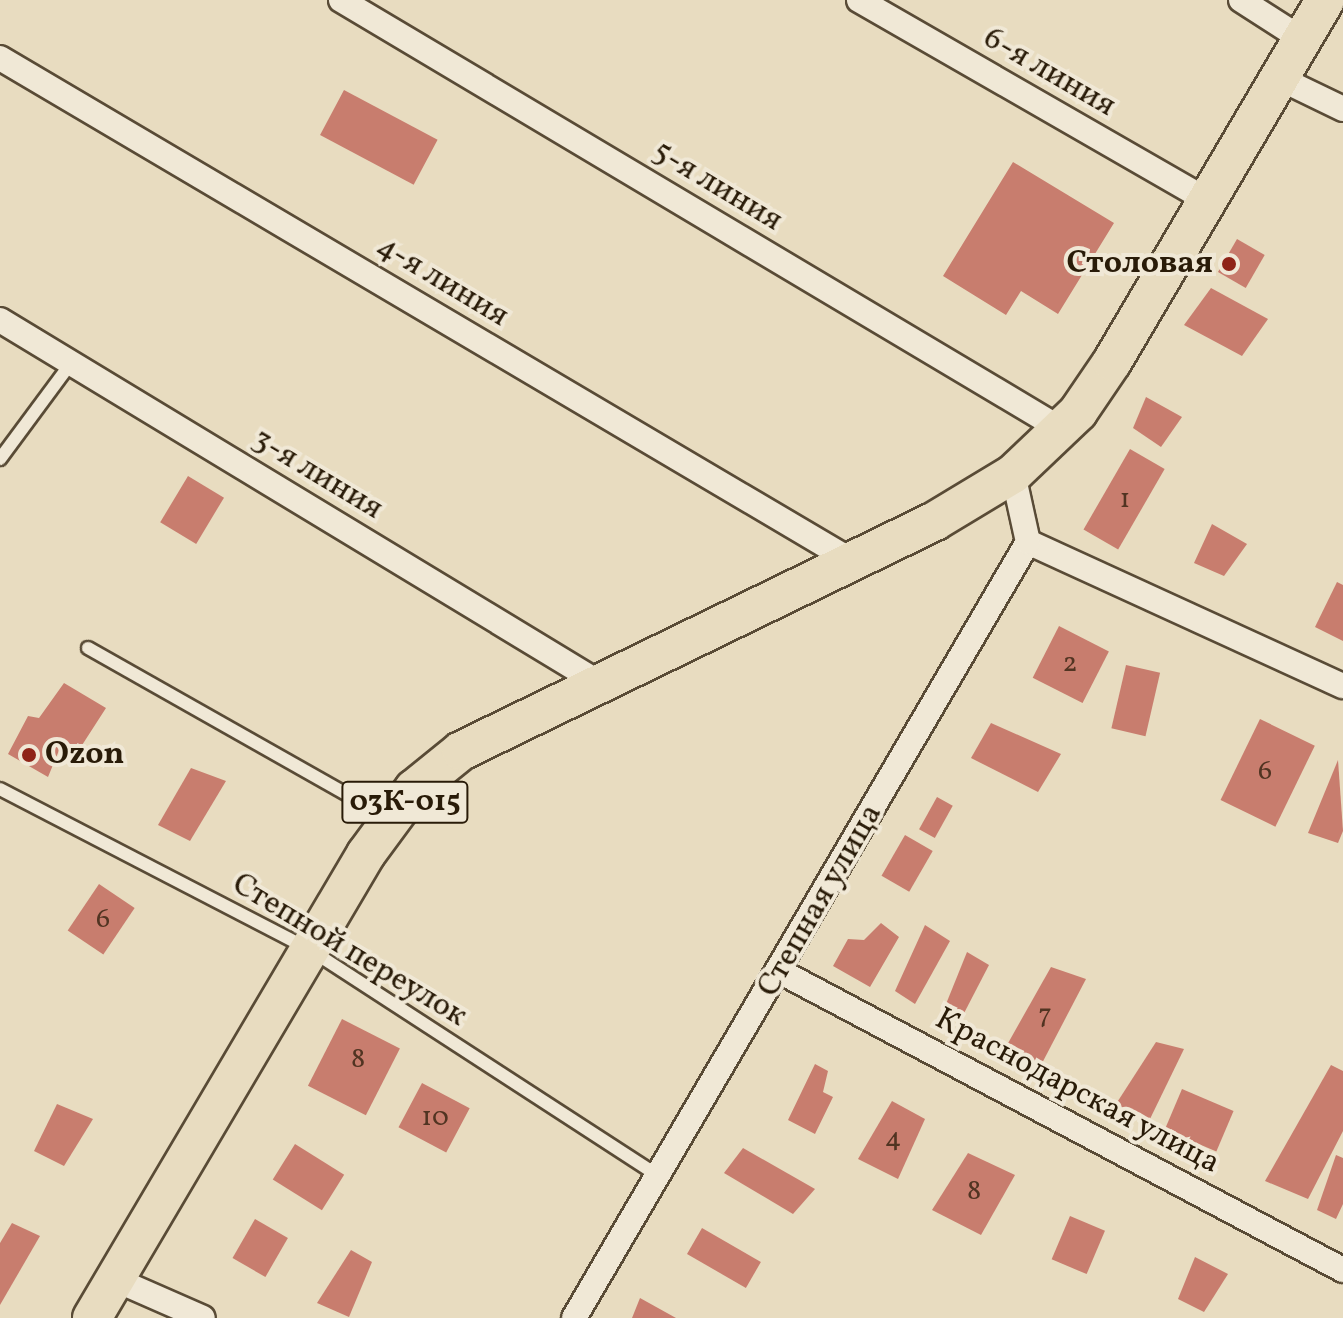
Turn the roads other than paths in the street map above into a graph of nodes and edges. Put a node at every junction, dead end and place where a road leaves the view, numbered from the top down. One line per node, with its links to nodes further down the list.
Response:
1 (341, 0): 12 (street, 5-я линия)
2 (859, 0): 9 (street, 6-я линия)
3 (1241, 0): 5 (street)
4 (1325, 0): 5 (main road, 03К-015)
5 (1302, 39): 7 (main road, 03К-015)
6 (0, 58): 16 (street, 4-я линия)
7 (1279, 78): 8 (street); 9 (main road, 03К-015)
8 (1343, 109)
9 (1208, 201): 12 (main road, 03К-015)
10 (0, 320): 11 (street, 3-я линия)
11 (71, 363): 13 (lane); 18 (street, 3-я линия)
12 (1061, 429): 14 (main road, 03К-015)
13 (0, 459)
14 (1013, 474): 15 (street); 16 (main road, 03К-015)
15 (1028, 542): 19 (street); 23 (street, Степная улица)
16 (852, 561): 18 (main road, 03К-015)
17 (88, 648): 21 (lane)
18 (601, 684): 21 (main road, 03К-015)
19 (1343, 686)
20 (0, 789): 22 (lane, Степной переулок)
21 (392, 819): 22 (main road, 03К-015)
22 (309, 949): 24 (lane, Степной переулок); 26 (main road, 03К-015)
23 (781, 972): 24 (street, Степная улица); 25 (street, Краснодарская улица)
24 (660, 1177): 29 (street, Степная улица)
25 (1343, 1270)
26 (112, 1278): 27 (main road, 03К-015); 28 (street)
27 (92, 1318)
28 (203, 1318)
29 (574, 1318)

